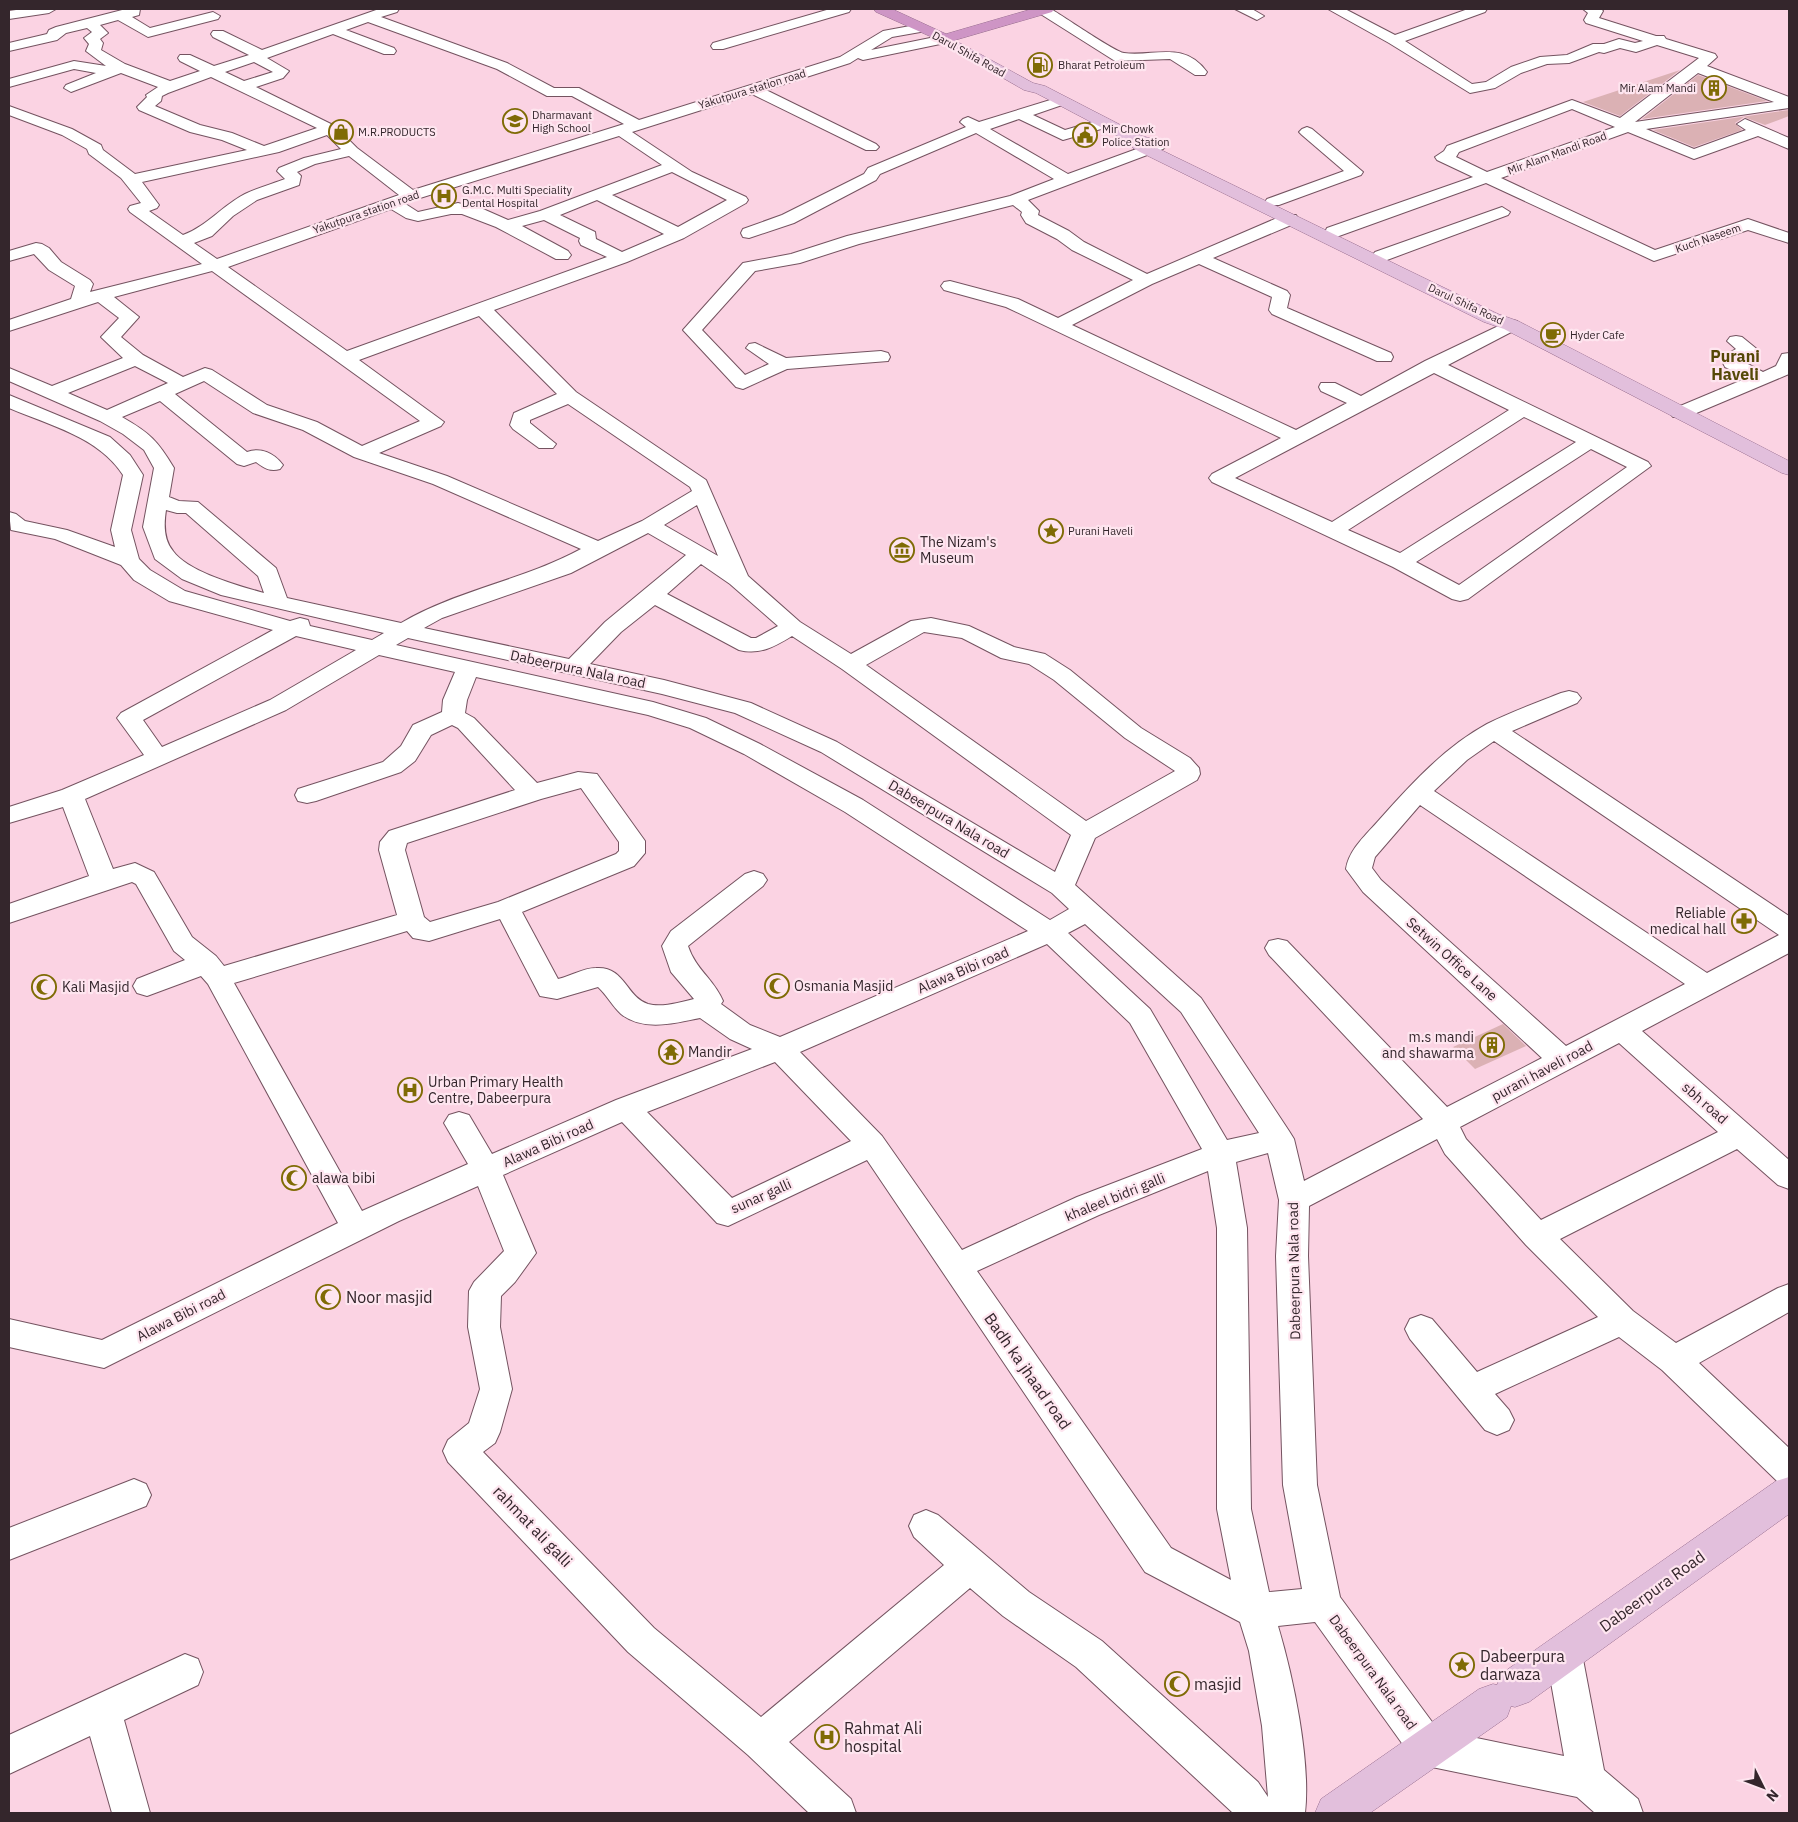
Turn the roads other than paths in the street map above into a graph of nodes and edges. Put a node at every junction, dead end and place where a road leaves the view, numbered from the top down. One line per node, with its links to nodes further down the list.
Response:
1 (49, 9): 12 (street)
2 (133, 9): 13 (street)
3 (392, 9): 17 (street)
4 (844, 9): 27 (street)
5 (881, 9): 19 (highway, Darul Shifa Road)
6 (1046, 9): 21 (highway); 36 (street)
7 (1242, 9): 15 (street)
8 (1335, 9): 23 (street)
9 (1447, 9): 16 (street)
10 (1480, 9): 16 (street)
11 (1590, 9): 24 (street)
12 (9, 15)
13 (121, 16): 14 (street); 18 (street)
14 (213, 16)
15 (1257, 16)
16 (1460, 16): 23 (street)
17 (368, 17): 20 (street); 50 (street)
18 (91, 24): 26 (street); 34 (street)
19 (920, 28): 21 (highway); 25 (highway, Darul Shifa Road); 31 (street, Yakutpura station road)
20 (332, 29): 28 (street); 29 (street)
21 (969, 30): 25 (highway)
22 (218, 34): 29 (street)
23 (1394, 40): 24 (street)
24 (1659, 40): 32 (street)
25 (950, 41): 31 (street); 42 (main road, Darul Shifa Road)
26 (14, 46): 33 (street)
27 (718, 46)
28 (389, 51)
29 (258, 56): 35 (street); 39 (street)
30 (185, 58): 35 (street)
31 (845, 60): 41 (street, Yakutpura station road)
32 (1695, 67): 43 (street); 51 (street)
33 (58, 69): 34 (street); 37 (street)
34 (119, 69): 38 (street); 40 (street)
35 (212, 72): 38 (street); 39 (street)
36 (1200, 72)
37 (10, 83)
38 (169, 86): 61 (street)
39 (241, 87): 53 (street)
40 (71, 88)
41 (753, 88): 50 (street, Yakutpura station road); 60 (street)
42 (1060, 101): 45 (street); 49 (main road, Darul Shifa Road)
43 (1789, 103): 46 (street, Mir Alam Mandi Road)
44 (9, 110): 48 (street)
45 (1020, 114): 49 (street); 52 (street)
46 (1724, 115): 51 (street, Mir Alam Mandi Road); 55 (street)
47 (960, 117): 52 (street)
48 (41, 123): 56 (street); 65 (street)
49 (1103, 124): 59 (main road, Darul Shifa Road)
50 (637, 125): 54 (street, Yakutpura station road)
51 (1625, 126): 55 (street); 64 (street, Mir Alam Mandi Road); 64 (street)
52 (976, 128): 66 (street); 85 (street)
53 (330, 129): 61 (street); 62 (street)
54 (620, 130): 63 (street); 68 (street, Yakutpura station road)
55 (1760, 130): 58 (street)
56 (17, 131)
57 (1307, 132): 71 (street)
58 (1789, 144)
59 (1145, 145): 66 (street); 71 (main road); 74 (main road, Darul Shifa Road)
60 (870, 147)
61 (262, 151): 65 (street)
62 (352, 151): 68 (street); 79 (street)
63 (672, 167): 67 (street); 77 (street)
64 (1489, 177): 76 (street, Mir Alam Mandi Road); 78 (street, Kuch Naseem)
65 (132, 179): 79 (street)
66 (1066, 180): 69 (street)
67 (597, 194): 73 (street); 77 (street)
68 (411, 196): 70 (street, Yakutpura station road)
69 (1016, 200): 85 (street); 87 (street)
70 (392, 202): 75 (street); 86 (street, Yakutpura station road)
71 (1273, 202): 76 (main road)
72 (1502, 212): 82 (street)
73 (546, 214): 75 (street); 83 (street)
74 (1290, 219): 84 (street); 93 (main road, Darul Shifa Road)
75 (506, 226): 80 (street)
76 (1333, 232): 82 (main road)
77 (678, 234): 83 (street)
78 (1789, 238)
79 (183, 241): 86 (street)
80 (562, 255)
81 (9, 256): 90 (street)
82 (1381, 256): 93 (main road)
83 (621, 258): 91 (street)
84 (1200, 258): 87 (street); 97 (street)
85 (794, 259): 101 (street)
86 (217, 265): 89 (street, Yakutpura station road); 100 (street)
87 (1146, 280): 92 (street)
88 (950, 286): 92 (street)
89 (100, 295): 90 (street, Yakutpura station road); 99 (street)
90 (78, 302): 94 (street, Yakutpura station road)
91 (483, 309): 100 (street); 110 (street)
92 (1060, 324): 118 (street)
93 (1508, 324): 102 (street); 114 (main road, Darul Shifa Road)
94 (9, 326)
95 (1736, 341): 105 (street)
96 (755, 348): 101 (street)
97 (1384, 356)
98 (881, 357): 101 (street)
99 (136, 358): 106 (street); 109 (street)
100 (346, 358): 117 (street)
101 (783, 364)
102 (1432, 365): 112 (street); 113 (street)
103 (1788, 366): 105 (street)
104 (9, 374): 109 (street, Dabeerpura Nala road)
105 (1763, 379): 114 (street)
106 (181, 383): 108 (street); 122 (street)
107 (1328, 387): 112 (street)
108 (161, 392): 115 (street); 123 (street)
109 (50, 393): 115 (street, Dabeerpura Nala road)
110 (569, 396): 121 (street); 126 (street)
111 (9, 401): 119 (street)
112 (1362, 403): 118 (street)
113 (1522, 410): 120 (street); 131 (street)
114 (1680, 413): 124 (main road, Darul Shifa Road)
115 (107, 417): 116 (street, Dabeerpura Nala road)
116 (130, 430): 119 (street); 127 (street, Dabeerpura Nala road)
117 (396, 438): 122 (street); 125 (street)
118 (1298, 438): 131 (street)
119 (104, 441): 128 (street)
120 (1590, 442): 135 (street); 135 (street)
121 (546, 444)
122 (361, 453): 125 (street)
123 (272, 465)
124 (1789, 469)
125 (440, 480): 132 (street)
126 (702, 494): 130 (street); 136 (street)
127 (157, 505): 128 (street); 138 (street); 138 (street, Dabeerpura Nala road)
128 (124, 512): 134 (street)
129 (12, 524): 134 (street)
130 (649, 525): 132 (street); 133 (street)
131 (1332, 530): 135 (street)
132 (598, 549): 142 (street)
133 (700, 554): 136 (street); 137 (street)
134 (129, 560): 141 (street, Dabeerpura Nala road)
135 (1401, 562)
136 (738, 579): 140 (street)
137 (653, 595): 140 (street); 145 (street)
138 (278, 603): 139 (street, Dabeerpura Nala road)
139 (320, 613): 141 (street); 142 (street, Dabeerpura Nala road)
140 (792, 627): 144 (street)
141 (293, 629): 143 (street, Dabeerpura Nala road); 152 (street)
142 (406, 630): 143 (street); 145 (street, Dabeerpura Nala road)
143 (379, 648): 146 (street, Dabeerpura Nala road); 152 (street)
144 (850, 664): 158 (street); 158 (street)
145 (574, 667): 149 (street, Dabeerpura Nala road)
146 (468, 669): 148 (street); 151 (street, Dabeerpura Nala road)
147 (1570, 698): 150 (street)
148 (453, 716): 154 (street); 155 (street)
149 (783, 724): 151 (street); 161 (street, Dabeerpura Nala road)
150 (1494, 730): 153 (street); 166 (street)
151 (752, 749): 167 (street, Dabeerpura Nala road)
152 (159, 758): 156 (street)
153 (1418, 792): 172 (street); 176 (street, Setwin Office Lane)
154 (532, 793): 162 (street); 165 (street)
155 (307, 794)
156 (71, 796): 157 (street); 159 (street)
157 (9, 816)
158 (1085, 833): 161 (street)
159 (104, 880): 164 (street); 170 (street)
160 (754, 880): 173 (street)
161 (1061, 887): 163 (street, Dabeerpura Nala road)
162 (507, 908): 165 (street); 173 (street)
163 (1088, 910): 167 (street, Alawa Bibi road); 181 (street, Dabeerpura Nala road)
164 (9, 914)
165 (412, 920): 170 (street)
166 (1789, 929)
167 (1050, 932): 175 (street, Alawa Bibi road); 183 (street, Dabeerpura Nala road)
168 (1789, 942): 172 (street, purani haveli road)
169 (1278, 948): 179 (street)
170 (212, 970): 171 (street); 187 (street)
171 (147, 986)
172 (1706, 986): 174 (street, purani haveli road)
173 (705, 1007): 175 (street)
174 (1622, 1030): 176 (street, purani haveli road); 180 (street, sbh road)
175 (780, 1049): 177 (street, Alawa Bibi road); 182 (street, Badh ka jhaad road)
176 (1564, 1060): 179 (street, purani haveli road)
177 (626, 1108): 182 (street, sunar galli); 184 (street, Alawa Bibi road)
178 (458, 1123): 184 (street)
179 (1444, 1123): 186 (street, purani haveli road); 188 (street)
180 (1740, 1134): 185 (street, sbh road); 188 (street)
181 (1279, 1139): 183 (street, khaleel bidri galli); 186 (street, Dabeerpura Nala road)
182 (872, 1144): 189 (street, Badh ka jhaad road)
183 (1220, 1154): 189 (street, khaleel bidri galli); 204 (street, Dabeerpura Nala road)
184 (487, 1170): 187 (street, Alawa Bibi road); 208 (street, rahmat ali galli)
185 (1789, 1177)
186 (1294, 1200): 203 (street, Dabeerpura Nala road)
187 (356, 1228): 193 (street, Alawa Bibi road)
188 (1537, 1236): 191 (street)
189 (956, 1267): 204 (street, Badh ka jhaad road)
190 (1789, 1298): 194 (street)
191 (1622, 1321): 194 (street); 195 (street)
192 (1421, 1329): 195 (street)
193 (9, 1333)
194 (1674, 1360): 197 (street)
195 (1470, 1390): 196 (street)
196 (1496, 1420)
197 (1789, 1470)
198 (1789, 1493): 205 (main road, Dabeerpura Road)
199 (134, 1495): 201 (street)
200 (926, 1526): 202 (street)
201 (9, 1544)
202 (971, 1566): 208 (street); 214 (street)
203 (1323, 1604): 204 (street); 209 (street, Dabeerpura Nala road)
204 (1256, 1611): 215 (street, Dabeerpura Nala road)
205 (1564, 1654): 209 (main road, Dabeerpura Road); 211 (street)
206 (184, 1672): 207 (street)
207 (102, 1710): 210 (street); 212 (street)
208 (761, 1742): 213 (street, rahmat ali galli)
209 (1427, 1747): 211 (street); 216 (main road, Dabeerpura Road)
210 (9, 1755)
211 (1587, 1780): 217 (street)
212 (131, 1813)
213 (837, 1813)
214 (1256, 1813)
215 (1286, 1813)
216 (1335, 1813)
217 (1624, 1813)

